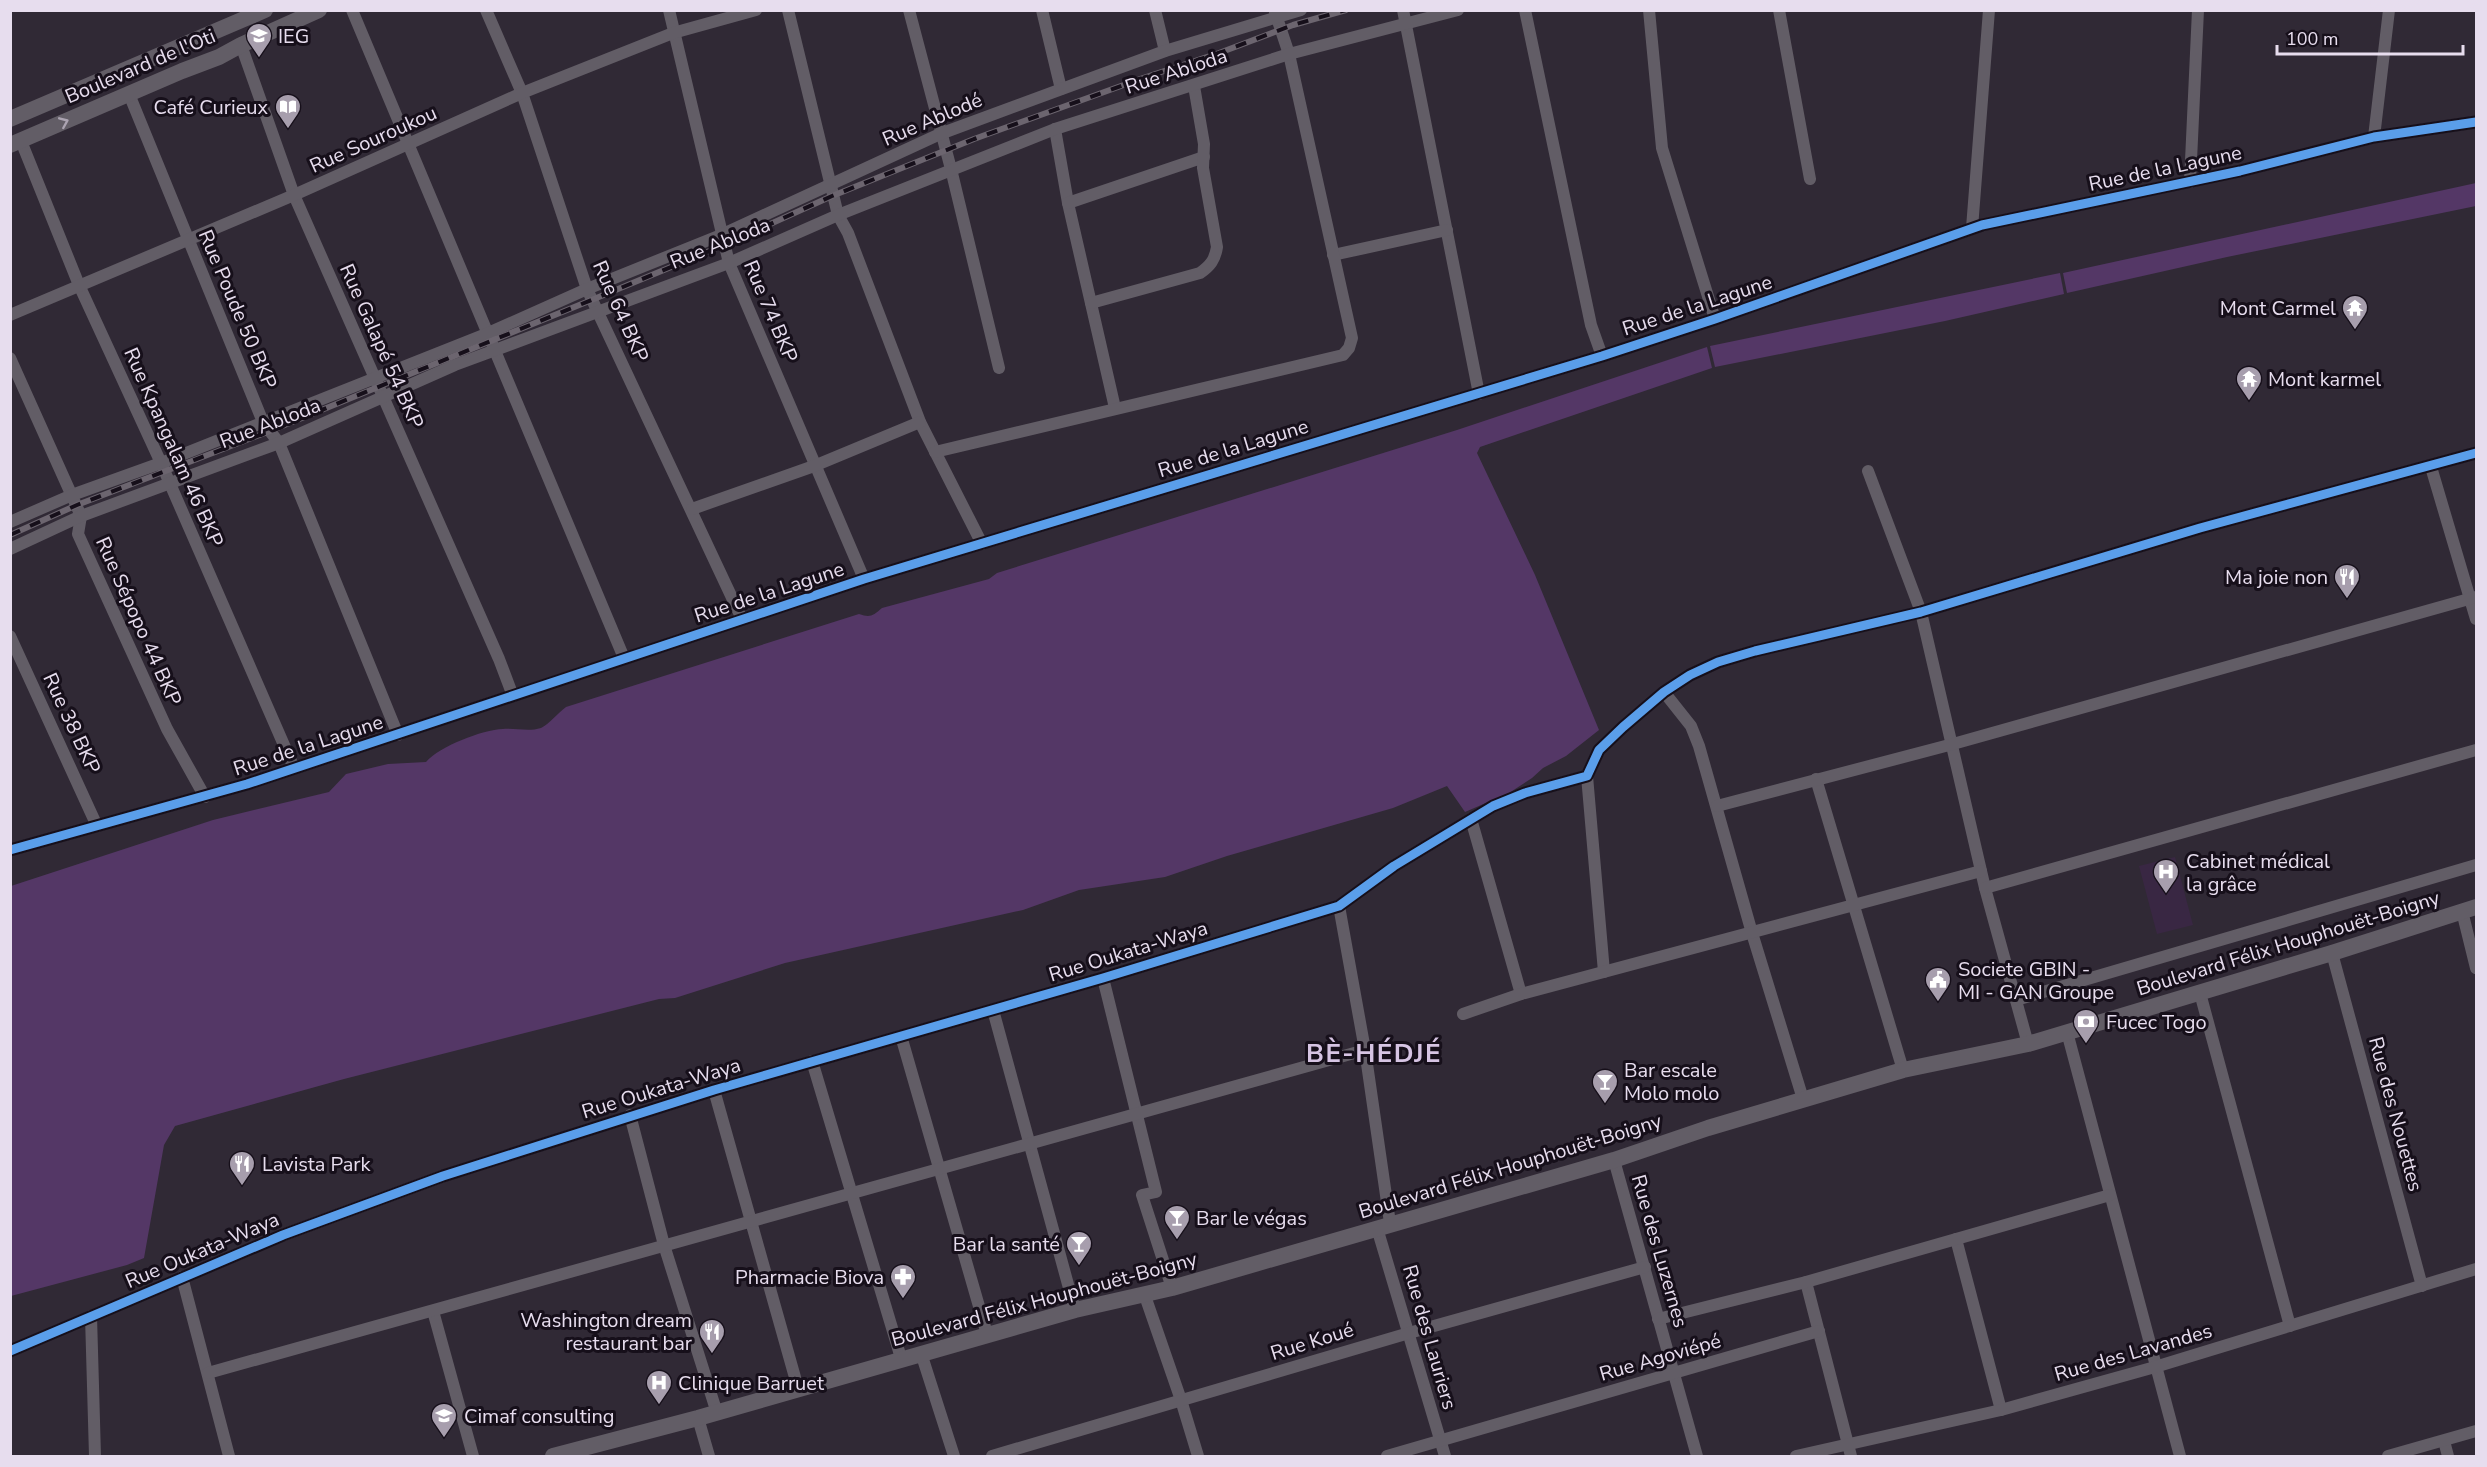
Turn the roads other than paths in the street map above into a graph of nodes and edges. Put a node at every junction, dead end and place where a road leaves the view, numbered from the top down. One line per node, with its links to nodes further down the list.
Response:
1 (265, 10): 29 (street, Boulevard de l'Oti)
2 (319, 10): 22 (street, Boulevard de l'Oti)
3 (352, 10): 35 (street)
4 (486, 10): 27 (street, Rue 64 BKP)
5 (669, 10): 21 (street, Rue 74 BKP)
6 (756, 10): 21 (street, Rue Souroukou)
7 (788, 10): 40 (street)
8 (909, 10): 32 (street)
9 (1042, 10): 26 (street)
10 (1155, 10): 23 (street)
11 (1301, 10): 19 (street, Rue Ablodé)
12 (1458, 10): 20 (street, Rue Abloda)
13 (1525, 10): 58 (street)
14 (1649, 10): 55 (street)
15 (1779, 10): 38 (street)
16 (1989, 10): 44 (street)
17 (2198, 10): 39 (street)
18 (2388, 10): 33 (street)
19 (1275, 14): 23 (street, Rue Ablodé); 24 (street)
20 (1405, 17): 24 (street, Rue Abloda); 45 (street)
21 (673, 33): 27 (street, Rue Souroukou); 46 (street, Rue 74 BKP)
22 (241, 45): 28 (street, Boulevard de l'Oti); 41 (street, Rue Galapé 54 BKP)
23 (1165, 51): 26 (street, Rue Ablodé)
24 (1289, 54): 25 (street, Rue Abloda); 48 (street)
25 (1194, 86): 31 (street, Rue Abloda); 36 (street)
26 (1061, 90): 32 (street, Rue Ablodé)
27 (522, 93): 35 (street, Rue Souroukou); 51 (street, Rue 64 BKP)
28 (129, 94): 34 (street, Boulevard de l'Oti, one-way to 28); 47 (street, Rue Poude 50 BKP)
29 (10, 119)
30 (2476, 122): 33 (street, Rue de la Lagune)
31 (1055, 129): 37 (street, Rue Abloda); 42 (street)
32 (940, 134): 37 (street); 40 (street, Rue Ablodé)
33 (2374, 137): 39 (street, Rue de la Lagune)
34 (16, 143): 50 (street, Rue Kpangalam 46 BKP)
35 (410, 144): 41 (street, Rue Souroukou); 56 (street)
36 (1204, 157): 42 (street); 52 (street)
37 (951, 169): 43 (street, Rue Abloda); 60 (street)
38 (1810, 179)
39 (2190, 182): 44 (street, Rue de la Lagune)
40 (829, 186): 43 (street); 46 (street, Rue Ablodé)
41 (294, 195): 47 (street, Rue Souroukou); 61 (street, Rue Galapé 54 BKP)
42 (1068, 203): 52 (street)
43 (838, 214): 49 (street, Rue Abloda); 66 (street)
44 (1972, 228): 55 (street, Rue de la Lagune)
45 (1447, 230): 48 (street); 62 (street)
46 (721, 235): 49 (street, Rue 74 BKP); 51 (street, Rue Ablodé)
47 (187, 238): 50 (street, Rue Souroukou); 65 (street, Rue Poude 50 BKP)
48 (1333, 255): 64 (street)
49 (729, 263): 53 (street, Rue Abloda); 71 (street, Rue 74 BKP)
50 (79, 285): 54 (street, Rue Souroukou); 70 (street, Rue Kpangalam 46 BKP)
51 (587, 288): 53 (street, Rue 64 BKP); 56 (street, Rue Ablodé)
52 (1090, 303): 64 (street)
53 (598, 311): 57 (street, Rue Abloda); 76 (street, Rue 64 BKP)
54 (10, 315)
55 (1715, 319): 58 (street, Rue de la Lagune)
56 (486, 334): 57 (street); 61 (street, Rue Ablodé)
57 (493, 350): 63 (street, Rue Abloda); 87 (street)
58 (1602, 356): 62 (street, Rue de la Lagune)
59 (10, 358): 75 (street, Rue Sépopo 44 BKP)
60 (999, 368)
61 (374, 377): 63 (street, Rue Galapé 54 BKP); 65 (street, Rue Ablodé)
62 (1479, 394): 79 (street, Rue de la Lagune)
63 (384, 397): 67 (street, Rue Abloda); 89 (street, Rue Galapé 54 BKP)
64 (1115, 408): 68 (street)
65 (263, 422): 67 (street, Rue Poude 50 BKP); 70 (street, Rue Ablodé)
66 (920, 422): 68 (street); 71 (street)
67 (279, 443): 74 (street, Rue Abloda); 90 (street, Rue Poude 50 BKP)
68 (935, 452): 79 (street)
69 (2476, 453): 72 (street)
70 (161, 463): 74 (street, Rue Kpangalam 46 BKP); 75 (street, Rue Ablodé)
71 (814, 466): 76 (street); 81 (street, Rue 74 BKP)
72 (2431, 467): 82 (street); 83 (street)
73 (1868, 471): 83 (street)
74 (170, 483): 77 (street, Rue Abloda); 93 (street, Rue Kpangalam 46 BKP)
75 (72, 495): 77 (street, Rue Sépopo 44 BKP); 78 (street, Rue Ablodé)
76 (692, 509): 84 (street, Rue 64 BKP)
77 (81, 516): 80 (street, Rue Abloda); 96 (street, Rue Sépopo 44 BKP)
78 (10, 522)
79 (982, 544): 81 (street, Rue de la Lagune)
80 (10, 549)
81 (864, 579): 84 (street, Rue de la Lagune)
82 (2474, 598): 85 (street); 91 (street)
83 (1921, 612): 88 (street); 91 (street)
84 (742, 619): 87 (street, Rue de la Lagune)
85 (2476, 619)
86 (10, 636): 99 (street, Rue 38 BKP)
87 (624, 658): 89 (street, Rue de la Lagune)
88 (1664, 692): 94 (street); 97 (street)
89 (513, 696): 90 (street, Rue de la Lagune)
90 (398, 735): 93 (street, Rue de la Lagune)
91 (1953, 744): 95 (street); 102 (street)
92 (2476, 750): 103 (street)
93 (294, 768): 96 (street, Rue de la Lagune)
94 (1587, 776): 98 (street, Rue Oukata-Waya); 110 (street)
95 (1816, 779): 97 (street); 104 (street)
96 (205, 797): 99 (street, Rue de la Lagune)
97 (1717, 806): 107 (street)
98 (1471, 819): 105 (street, Rue Oukata-Waya); 113 (street)
99 (98, 826): 100 (street, Rue de la Lagune)
100 (10, 850)
101 (2476, 865): 114 (street)
102 (1981, 871): 103 (street); 104 (street)
103 (1985, 888): 114 (street)
104 (1852, 905): 107 (street); 122 (street)
105 (1339, 906): 111 (street, Rue Oukata-Waya); 120 (street, Rue des Lauriers)
106 (2469, 909): 108 (street, Boulevard Félix Houphouët-Boigny); 109 (street)
107 (1752, 933): 110 (street); 124 (street)
108 (2332, 953): 112 (street, Boulevard Félix Houphouët-Boigny); 140 (street, Rue des Nouettes)
109 (2476, 968)
110 (1604, 972): 113 (street)
111 (1103, 978): 115 (street, Rue Oukata-Waya); 125 (street)
112 (2200, 993): 117 (street, Boulevard Félix Houphouët-Boigny); 147 (street)
113 (1521, 994): 116 (street)
114 (2016, 1000): 119 (street)
115 (993, 1010): 118 (street, Rue Oukata-Waya); 127 (street)
116 (1463, 1014)
117 (2067, 1032): 119 (street, Boulevard Félix Houphouët-Boigny); 131 (street)
118 (901, 1036): 121 (street, Rue Oukata-Waya); 129 (street)
119 (2028, 1044): 122 (street, Boulevard Félix Houphouët-Boigny)
120 (1365, 1050): 125 (street); 133 (street, Rue des Lauriers)
121 (812, 1061): 123 (street, Rue Oukata-Waya); 130 (street)
122 (1903, 1070): 124 (street, Boulevard Félix Houphouët-Boigny)
123 (714, 1090): 126 (street, Rue Oukata-Waya); 132 (street)
124 (1803, 1099): 128 (street, Boulevard Félix Houphouët-Boigny)
125 (1135, 1114): 127 (street); 141 (street)
126 (630, 1116): 135 (street); 138 (street, Rue Oukata-Waya)
127 (1031, 1143): 129 (street); 143 (street)
128 (1614, 1160): 133 (street, Boulevard Félix Houphouët-Boigny); 136 (street, Rue des Luzernes)
129 (940, 1169): 130 (street); 150 (street)
130 (850, 1194): 132 (street); 153 (street)
131 (2110, 1195): 134 (street); 154 (street)
132 (751, 1221): 135 (street); 157 (street)
133 (1384, 1225): 141 (street, Boulevard Félix Houphouët-Boigny); 149 (street, Rue des Lauriers)
134 (1956, 1239): 139 (street); 159 (street)
135 (664, 1245): 144 (street); 160 (street)
136 (1645, 1267): 146 (street, Rue des Luzernes); 149 (street, Rue Koué)
137 (2476, 1269): 140 (street, Rue des Lavandes)
138 (182, 1277): 145 (street, Rue Oukata-Waya); 155 (street)
139 (1806, 1282): 146 (street); 148 (street)
140 (2422, 1286): 147 (street, Rue des Lavandes)
141 (1172, 1287): 142 (street, Boulevard Félix Houphouët-Boigny)
142 (1144, 1293): 143 (street, Boulevard Félix Houphouët-Boigny); 158 (street)
143 (1075, 1310): 150 (street, Boulevard Félix Houphouët-Boigny)
144 (433, 1311): 155 (street); 168 (street)
145 (91, 1316): 151 (street, Rue Oukata-Waya); 166 (street)
146 (1658, 1319): 156 (street, Rue des Luzernes)
147 (2290, 1326): 154 (street, Rue des Lavandes)
148 (1819, 1331): 156 (street, Rue Agoviépé); 165 (street)
149 (1409, 1333): 158 (street, Rue Koué); 164 (street, Rue des Lauriers)
150 (987, 1334): 152 (street, Boulevard Félix Houphouët-Boigny)
151 (10, 1351)
152 (921, 1353): 153 (street, Boulevard Félix Houphouët-Boigny); 171 (street)
153 (901, 1358): 157 (street, Boulevard Félix Houphouët-Boigny)
154 (2155, 1367): 159 (street, Rue des Lavandes); 179 (street)
155 (208, 1373): 167 (street)
156 (1675, 1373): 164 (street, Rue Agoviépé); 176 (street, Rue des Luzernes)
157 (798, 1388): 160 (street, Boulevard Félix Houphouët-Boigny)
158 (1181, 1400): 172 (street, Rue Koué); 173 (street)
159 (2001, 1410): 165 (street, Rue des Lavandes)
160 (717, 1413): 161 (street, Boulevard Félix Houphouët-Boigny)
161 (698, 1418): 169 (street, Boulevard Félix Houphouët-Boigny); 170 (street)
162 (2476, 1431): 163 (street)
163 (2444, 1441): 180 (street); 181 (street)
164 (1440, 1442): 174 (street, Rue Agoviépé); 175 (street, Rue des Lauriers)
165 (1847, 1443): 177 (street, Rue des Lavandes); 178 (street)
166 (95, 1456)
167 (229, 1456)
168 (473, 1456)
169 (553, 1456)
170 (709, 1456)
171 (954, 1456)
172 (992, 1456)
173 (1198, 1456)
174 (1387, 1456)
175 (1445, 1456)
176 (1697, 1456)
177 (1796, 1456)
178 (1851, 1456)
179 (2180, 1456)
180 (2388, 1456)
181 (2448, 1456)

